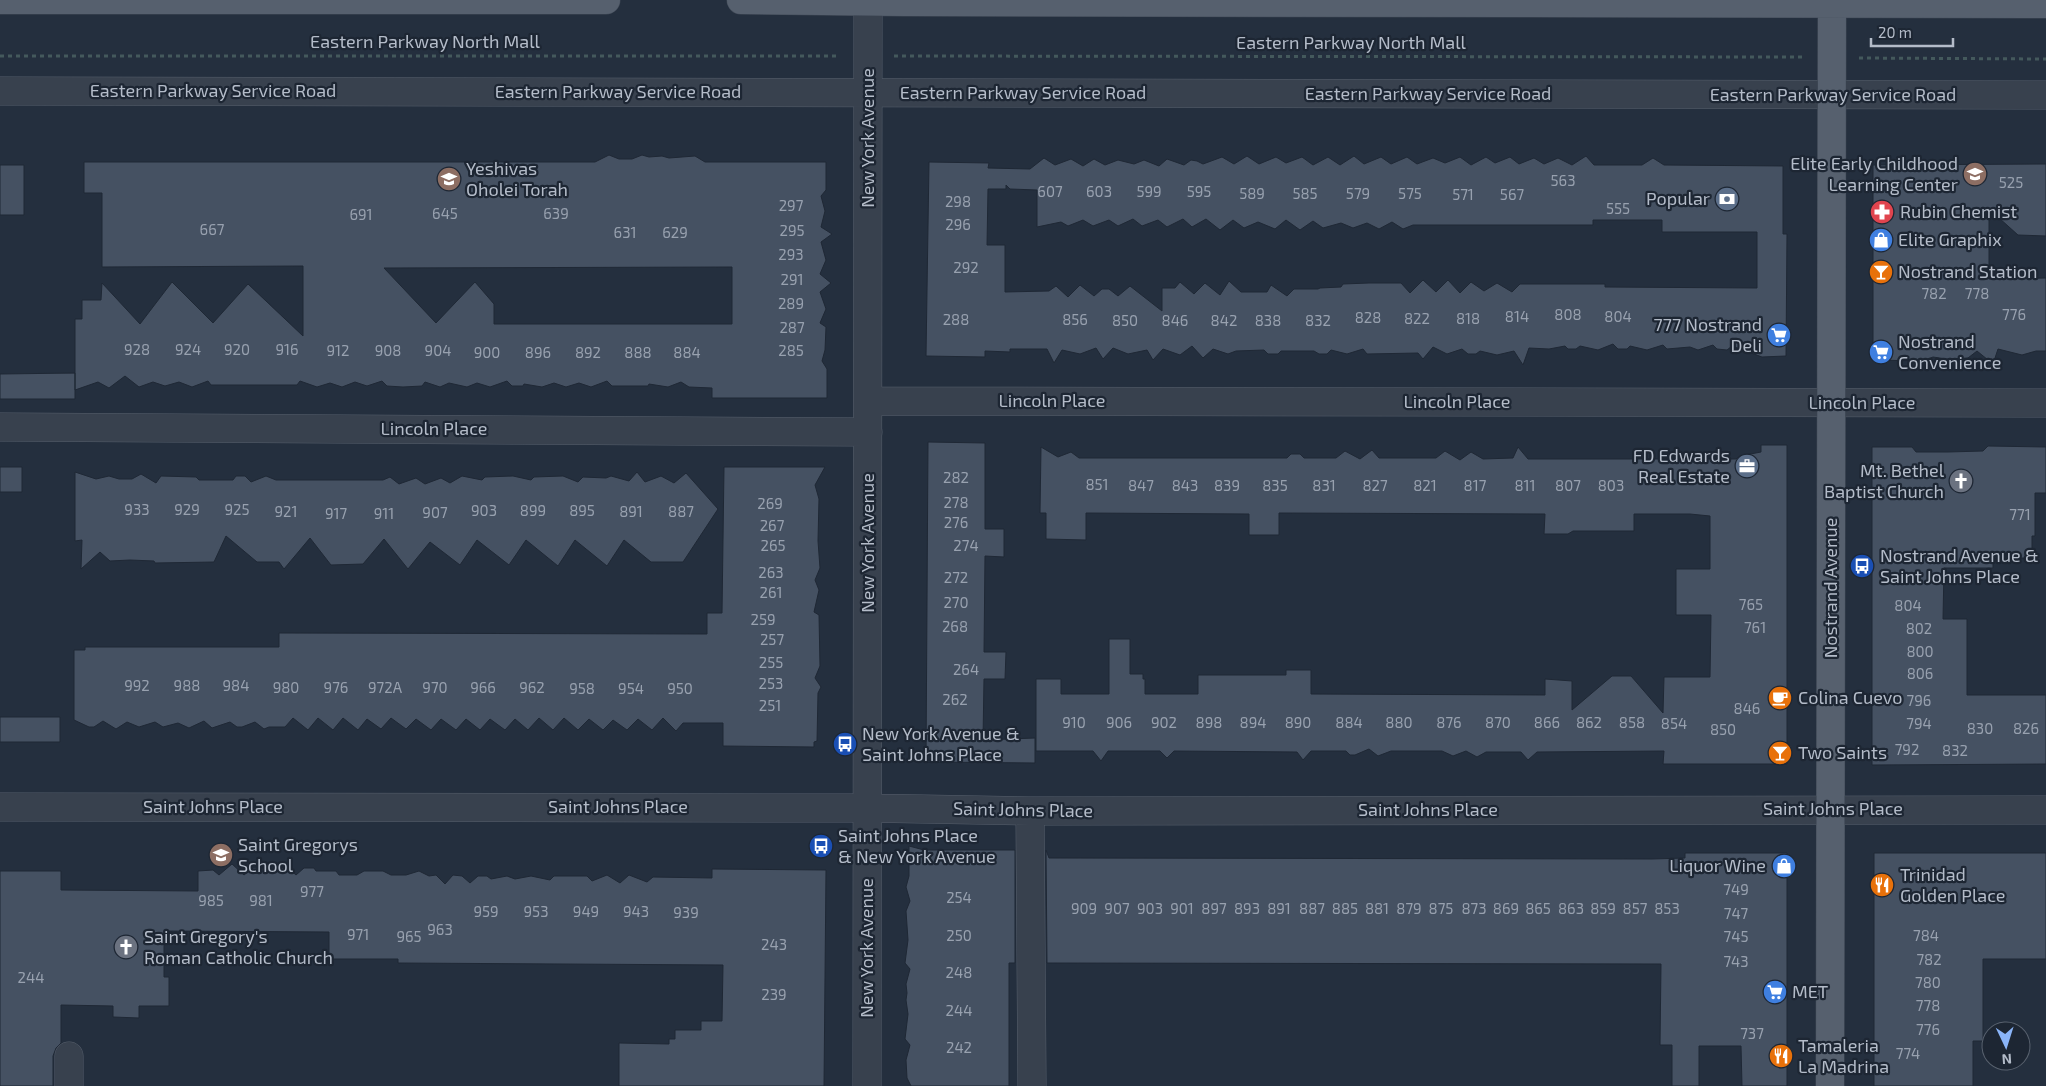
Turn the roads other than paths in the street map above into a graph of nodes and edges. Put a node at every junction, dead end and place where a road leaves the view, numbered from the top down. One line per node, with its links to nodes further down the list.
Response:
1 (0, 0): 2 (main road)
2 (606, 0)
3 (741, 0): 4 (main road)
4 (868, 1): 5 (main road); 8 (street, New York Avenue)
5 (1832, 2): 6 (main road); 9 (main road, Nostrand Avenue)
6 (2046, 4)
7 (0, 91): 8 (street, Eastern Parkway Service Road)
8 (868, 92): 9 (street, Eastern Parkway Service Road); 11 (street, New York Avenue)
9 (1831, 95): 10 (street, Eastern Parkway Service Road); 12 (main road, Nostrand Avenue)
10 (2046, 95)
11 (868, 401): 12 (street, Lincoln Place); 15 (street, New York Avenue)
12 (1831, 402): 13 (street, Lincoln Place); 18 (main road, Nostrand Avenue)
13 (2046, 403)
14 (0, 427): 15 (street, Lincoln Place)
15 (868, 432): 17 (street, New York Avenue)
16 (0, 807): 17 (street, Saint Johns Place)
17 (868, 808): 19 (street, Saint Johns Place); 23 (street, New York Avenue)
18 (1830, 809): 19 (street, Saint Johns Place); 20 (street, Saint Johns Place); 25 (main road, Nostrand Avenue)
19 (1030, 810): 24 (street)
20 (2046, 810)
21 (69, 1056): 22 (street)
22 (68, 1086)
23 (867, 1086)
24 (1032, 1086)
25 (1830, 1086)

